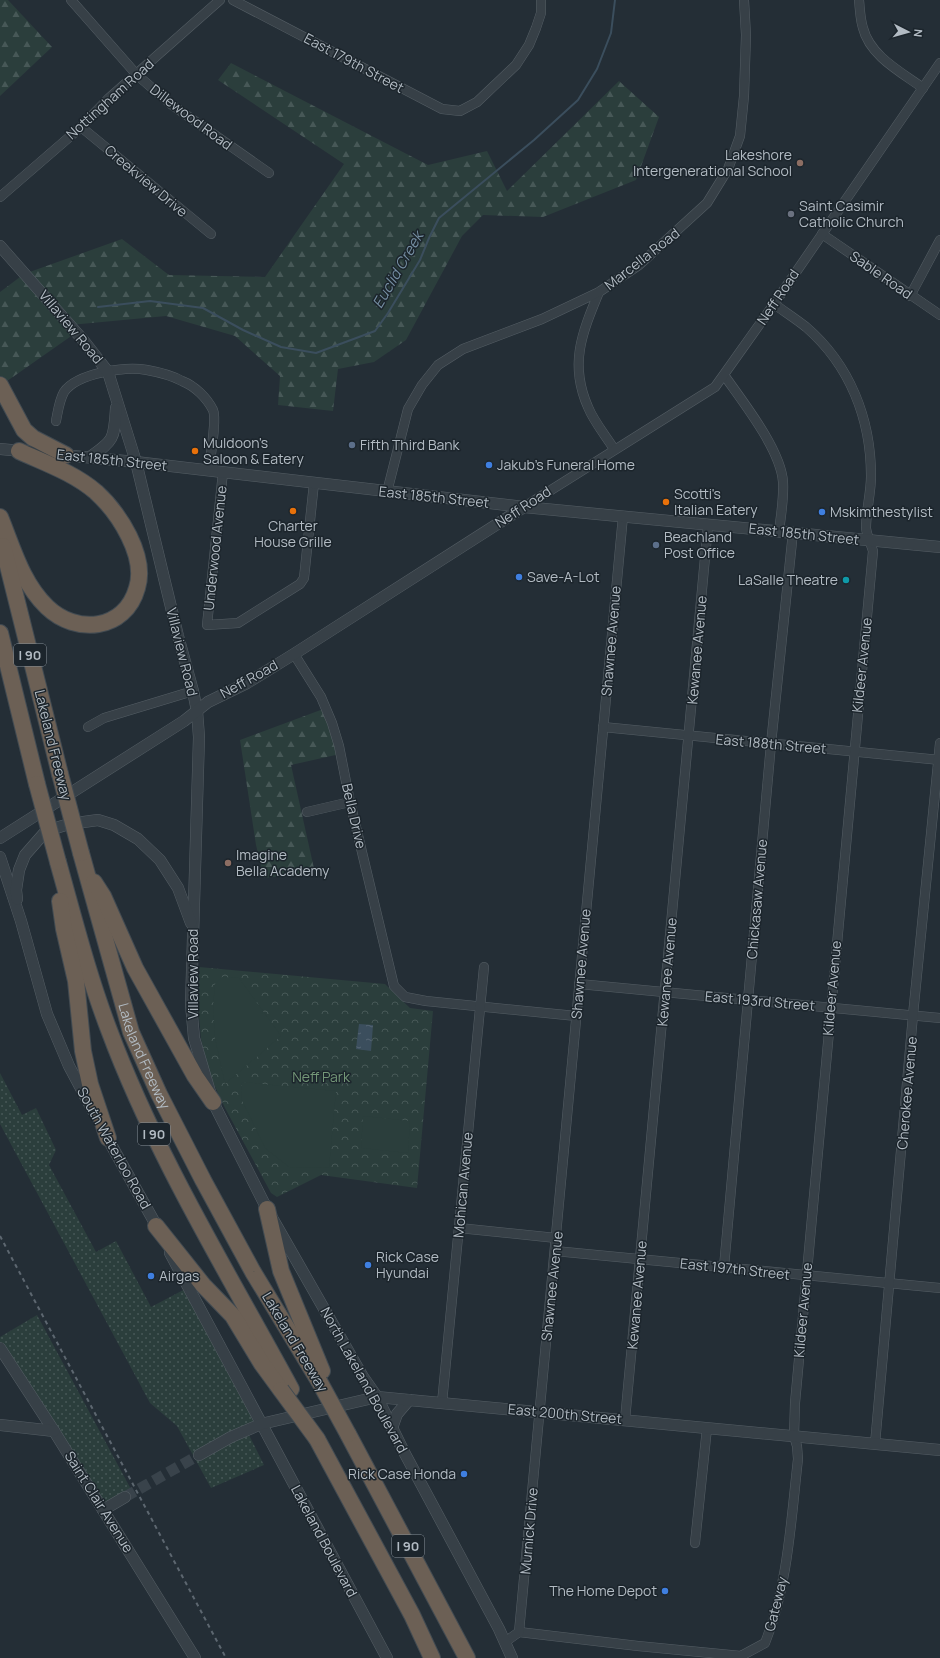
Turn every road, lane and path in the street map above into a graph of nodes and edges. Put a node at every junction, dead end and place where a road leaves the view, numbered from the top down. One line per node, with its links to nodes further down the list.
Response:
1 (72, 0): 8 (street, Dillewood Road)
2 (220, 0): 8 (street, Nottingham Road)
3 (233, 0): 4 (street, East 179th Street)
4 (541, 0)
5 (744, 0): 17 (street, Marcella Road)
6 (859, 0): 9 (street)
7 (940, 64): 9 (street, Neff Road)
8 (137, 75): 10 (street, Nottingham Road); 11 (street, Dillewood Road)
9 (923, 88): 14 (street, Neff Road)
10 (81, 127): 12 (street, Nottingham Road); 13 (street, Creekview Drive)
11 (269, 173)
12 (0, 197)
13 (211, 234)
14 (822, 234): 18 (street, Sable Road); 19 (street, Neff Road)
15 (940, 240): 18 (street)
16 (0, 246): 21 (street, Villaview Road)
17 (600, 292): 27 (street); 35 (street, Marcella Road)
18 (910, 296): 20 (street, Sable Road)
19 (774, 304): 22 (street, Neff Road); 43 (street, Kildeer Avenue)
20 (940, 316)
21 (108, 372): 24 (street, Villaview Road); 25 (street); 32 (street)
22 (724, 375): 27 (street, Neff Road); 40 (street)
23 (0, 385): 29 (highway)
24 (116, 400): 30 (street); 31 (street, Villaview Road)
25 (56, 421)
26 (0, 449): 28 (street, East 185th Street)
27 (614, 449): 36 (street, Neff Road)
28 (19, 451): 29 (street, East 185th Street); 38 (highway)
29 (66, 455): 30 (street, East 185th Street)
30 (90, 457): 31 (street, East 185th Street)
31 (136, 462): 32 (street, East 185th Street); 47 (street, Villaview Road)
32 (209, 470): 33 (street, East 185th Street)
33 (223, 472): 34 (street, East 185th Street); 34 (street, Underwood Avenue)
34 (314, 483): 35 (street, East 185th Street)
35 (387, 492): 36 (street, East 185th Street)
36 (524, 507): 37 (street, East 185th Street); 46 (street, Neff Road)
37 (623, 516): 39 (street, East 185th Street); 50 (street, Shawnee Avenue)
38 (0, 517)
39 (708, 524): 40 (street, East 185th Street); 51 (street, Kewanee Avenue)
40 (779, 531): 41 (street, East 185th Street)
41 (793, 532): 43 (street, East 185th Street); 53 (street, Chickasaw Avenue)
42 (0, 535): 60 (highway, Lakeland Freeway / I 90, bridge)
43 (869, 540): 44 (street, East 185th Street); 54 (street, Kildeer Avenue)
44 (940, 547)
45 (0, 633): 61 (highway, Lakeland Freeway / I 90, bridge)
46 (294, 654): 48 (street, Neff Road); 56 (street, Bella Drive)
47 (193, 691): 48 (street, Villaview Road); 49 (street)
48 (197, 711): 58 (street, Neff Road); 63 (street, Villaview Road)
49 (88, 727)
50 (603, 727): 51 (street, East 188th Street); 65 (street, Shawnee Avenue)
51 (688, 736): 53 (street, East 188th Street); 66 (street, Kewanee Avenue)
52 (940, 743): 55 (street, Cherokee Avenue)
53 (771, 744): 54 (street, East 188th Street); 67 (street, Chickasaw Avenue)
54 (854, 752): 55 (street, East 188th Street); 69 (street, Kildeer Avenue)
55 (939, 760): 70 (street, Cherokee Avenue)
56 (350, 802): 57 (street); 68 (street, Bella Drive)
57 (307, 812)
58 (0, 838)
59 (0, 857): 62 (street, South Waterloo Road)
60 (84, 861): 73 (highway); 86 (highway, Lakeland Freeway / I 90)
61 (56, 863): 74 (highway); 87 (highway, Lakeland Freeway / I 90)
62 (20, 921): 63 (street); 74 (street, South Waterloo Road)
63 (194, 931): 73 (street, Villaview Road)
64 (484, 967): 68 (street, Mohican Avenue)
65 (579, 984): 66 (street, East 193rd Street); 71 (street, Shawnee Avenue)
66 (666, 993): 67 (street, East 193rd Street); 80 (street, Kewanee Avenue)
67 (748, 1000): 69 (street, East 193rd Street); 81 (street, Chickasaw Avenue)
68 (480, 1007): 71 (street); 77 (street, Mohican Avenue)
69 (831, 1008): 70 (street, East 193rd Street); 82 (street, Kildeer Avenue)
70 (913, 1015): 72 (street, East 193rd Street); 83 (street, Cherokee Avenue)
71 (576, 1016): 78 (street, Shawnee Avenue)
72 (940, 1018)
73 (213, 1102): 75 (street, North Lakeland Boulevard)
74 (108, 1138): 76 (street, South Waterloo Road)
75 (267, 1208): 86 (highway); 88 (street, North Lakeland Boulevard)
76 (156, 1226): 87 (highway); 93 (street, South Waterloo Road)
77 (459, 1228): 78 (street); 90 (street, Mohican Avenue)
78 (556, 1238): 79 (street, Shawnee Avenue)
79 (555, 1251): 80 (street, East 197th Street); 91 (street, Shawnee Avenue)
80 (640, 1260): 81 (street, East 197th Street); 92 (street, Kewanee Avenue)
81 (724, 1267): 82 (street, East 197th Street)
82 (806, 1276): 83 (street, East 197th Street); 98 (street, Kildeer Avenue)
83 (890, 1283): 84 (street, East 197th Street); 99 (street, Cherokee Avenue)
84 (940, 1288)
85 (0, 1348): 97 (street, Saint Clair Avenue)
86 (322, 1381): 112 (highway, I 90, bridge)
87 (286, 1389): 105 (highway, Lakeland Freeway / I 90, bridge)
88 (377, 1398): 89 (street, East 200th Street); 93 (street, East 200th Street); 95 (street, North Lakeland Boulevard)
89 (408, 1400): 90 (street, East 200th Street); 95 (street)
90 (442, 1402): 91 (street, East 200th Street)
91 (540, 1412): 92 (street, East 200th Street); 106 (street, Murnick Drive)
92 (625, 1420): 96 (street, East 200th Street)
93 (261, 1424): 101 (street, East 200th Street); 109 (street, Lakeland Boulevard)
94 (0, 1425): 97 (street)
95 (392, 1428): 107 (street, North Lakeland Boulevard)
96 (707, 1428): 98 (street, East 200th Street); 104 (street)
97 (54, 1431): 103 (street, Saint Clair Avenue)
98 (794, 1436): 99 (street, East 200th Street); 106 (street, Gateway)
99 (875, 1444): 100 (street, East 200th Street)
100 (940, 1450)
101 (199, 1455)
102 (125, 1497): 103 (street)
103 (103, 1510): 108 (street, Saint Clair Avenue)
104 (695, 1543)
105 (412, 1615): 110 (highway); 111 (highway, Lakeland Freeway / I 90)
106 (519, 1632): 107 (street)
107 (505, 1642): 113 (street, North Lakeland Boulevard)
108 (195, 1658)
109 (387, 1658)
110 (429, 1658)
111 (432, 1658)
112 (467, 1658)
113 (512, 1658)

